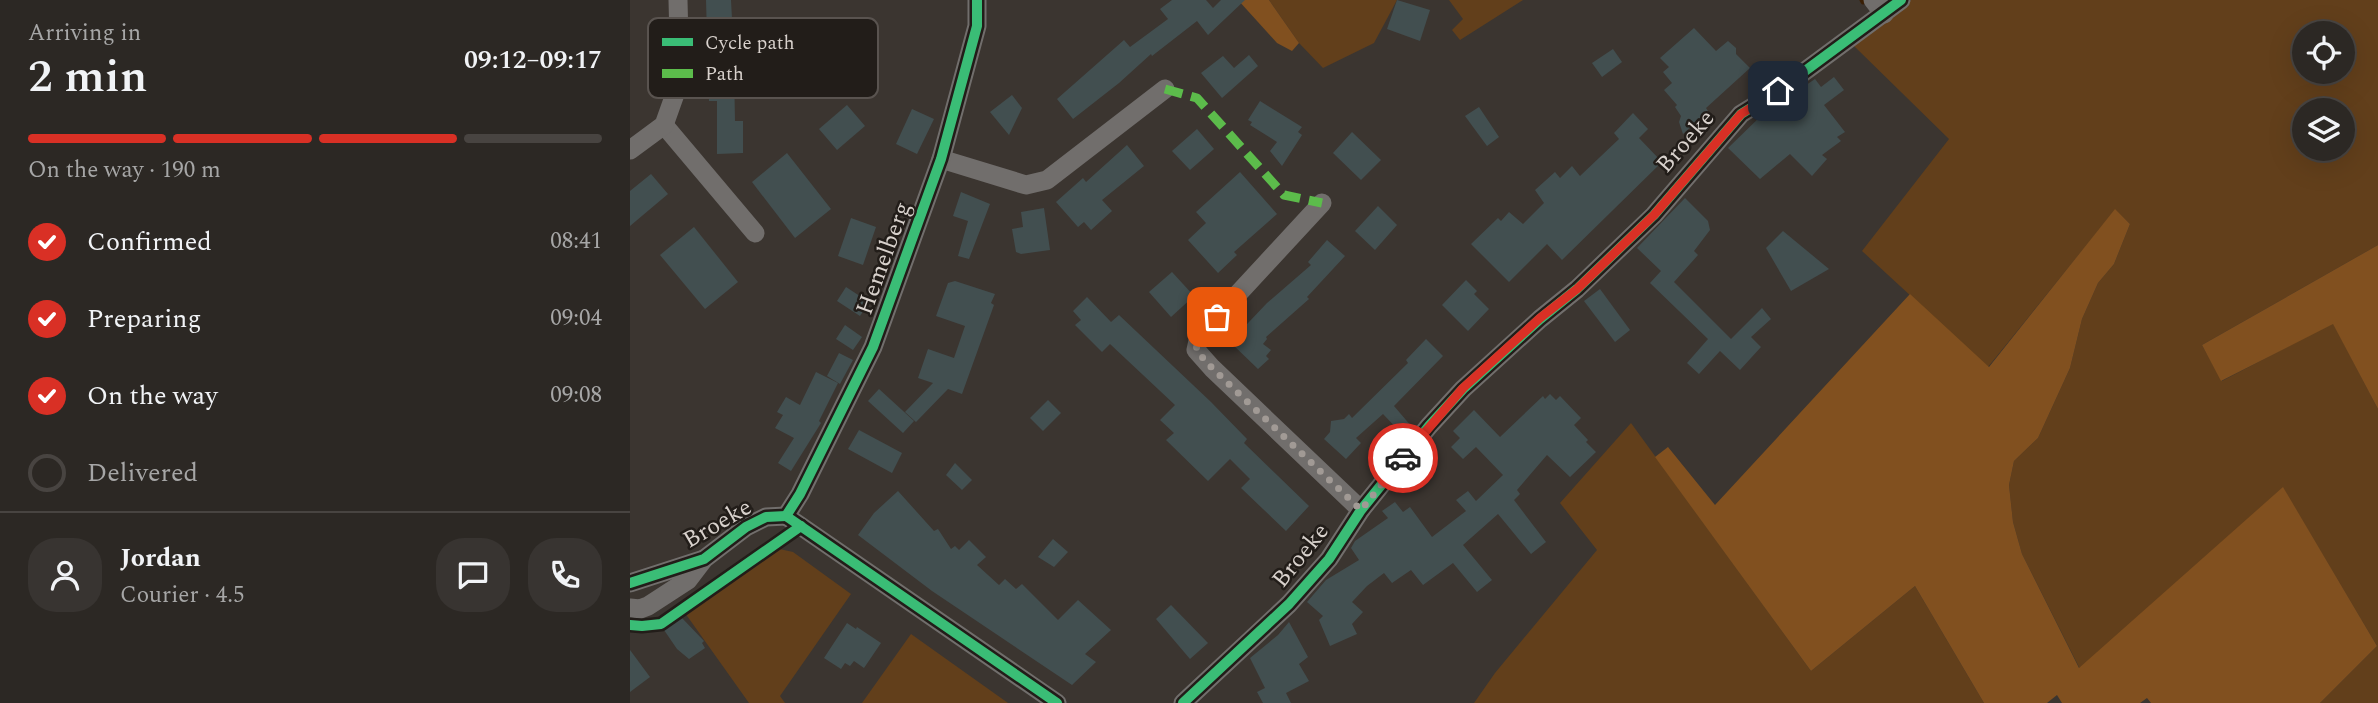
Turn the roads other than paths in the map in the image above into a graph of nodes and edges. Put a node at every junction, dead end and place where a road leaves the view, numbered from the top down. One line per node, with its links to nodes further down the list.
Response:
1 (678, 0): 5 (street)
2 (976, 0): 10 (street, Hemelberg)
3 (1901, 0): 4 (street, Broeke)
4 (1878, 7): 13 (street, Broeke)
5 (678, 18)
6 (1165, 89): 10 (street)
7 (674, 98): 8 (street)
8 (664, 125): 9 (street); 12 (street)
9 (630, 150)
10 (941, 159): 14 (street, Hemelberg)
11 (1322, 203): 13 (street)
12 (755, 233)
13 (1361, 510): 19 (street, Broeke)
14 (794, 521): 15 (street, Broeke); 18 (street)
15 (704, 559): 16 (street, Broeke); 17 (street, Broeke)
16 (630, 583)
17 (630, 608)
18 (1057, 703)
19 (1183, 703)

